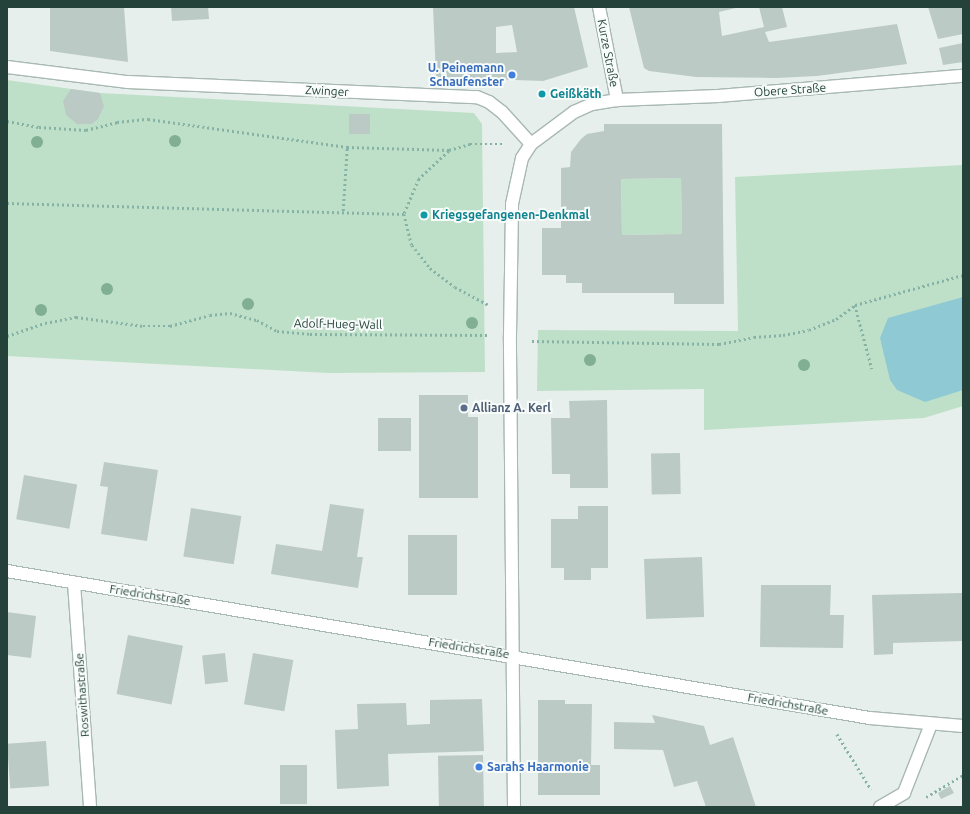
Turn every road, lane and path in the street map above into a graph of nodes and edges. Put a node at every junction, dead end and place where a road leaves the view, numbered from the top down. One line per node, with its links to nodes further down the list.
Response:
1 (599, 7): 4 (street, Kurze Straße)
2 (7, 67): 6 (street, Zwinger)
3 (963, 76): 4 (street, Obere Straße)
4 (617, 100): 6 (street)
5 (7, 121): 7 (path)
6 (531, 144): 8 (path); 14 (street)
7 (347, 147): 8 (path); 10 (path)
8 (449, 150): 11 (path)
9 (7, 203): 10 (path)
10 (343, 211): 11 (path)
11 (404, 214): 14 (path)
12 (963, 275): 13 (path)
13 (855, 305): 15 (path, Adolf-Hueg-Wall); 17 (path)
14 (510, 317): 15 (street)
15 (510, 335): 16 (path, Adolf-Hueg-Wall); 20 (street)
16 (7, 336)
17 (872, 369)
18 (7, 572): 19 (street, Friedrichstraße)
19 (74, 583): 20 (street, Friedrichstraße); 26 (street, Roswithastraße)
20 (514, 656): 21 (street, Friedrichstraße); 27 (street)
21 (822, 710): 22 (street, Friedrichstraße); 28 (path)
22 (931, 724): 23 (street, Friedrichstraße); 25 (street)
23 (963, 726)
24 (963, 775): 25 (path)
25 (904, 793): 28 (street)
26 (90, 807)
27 (514, 807)
28 (881, 807)

